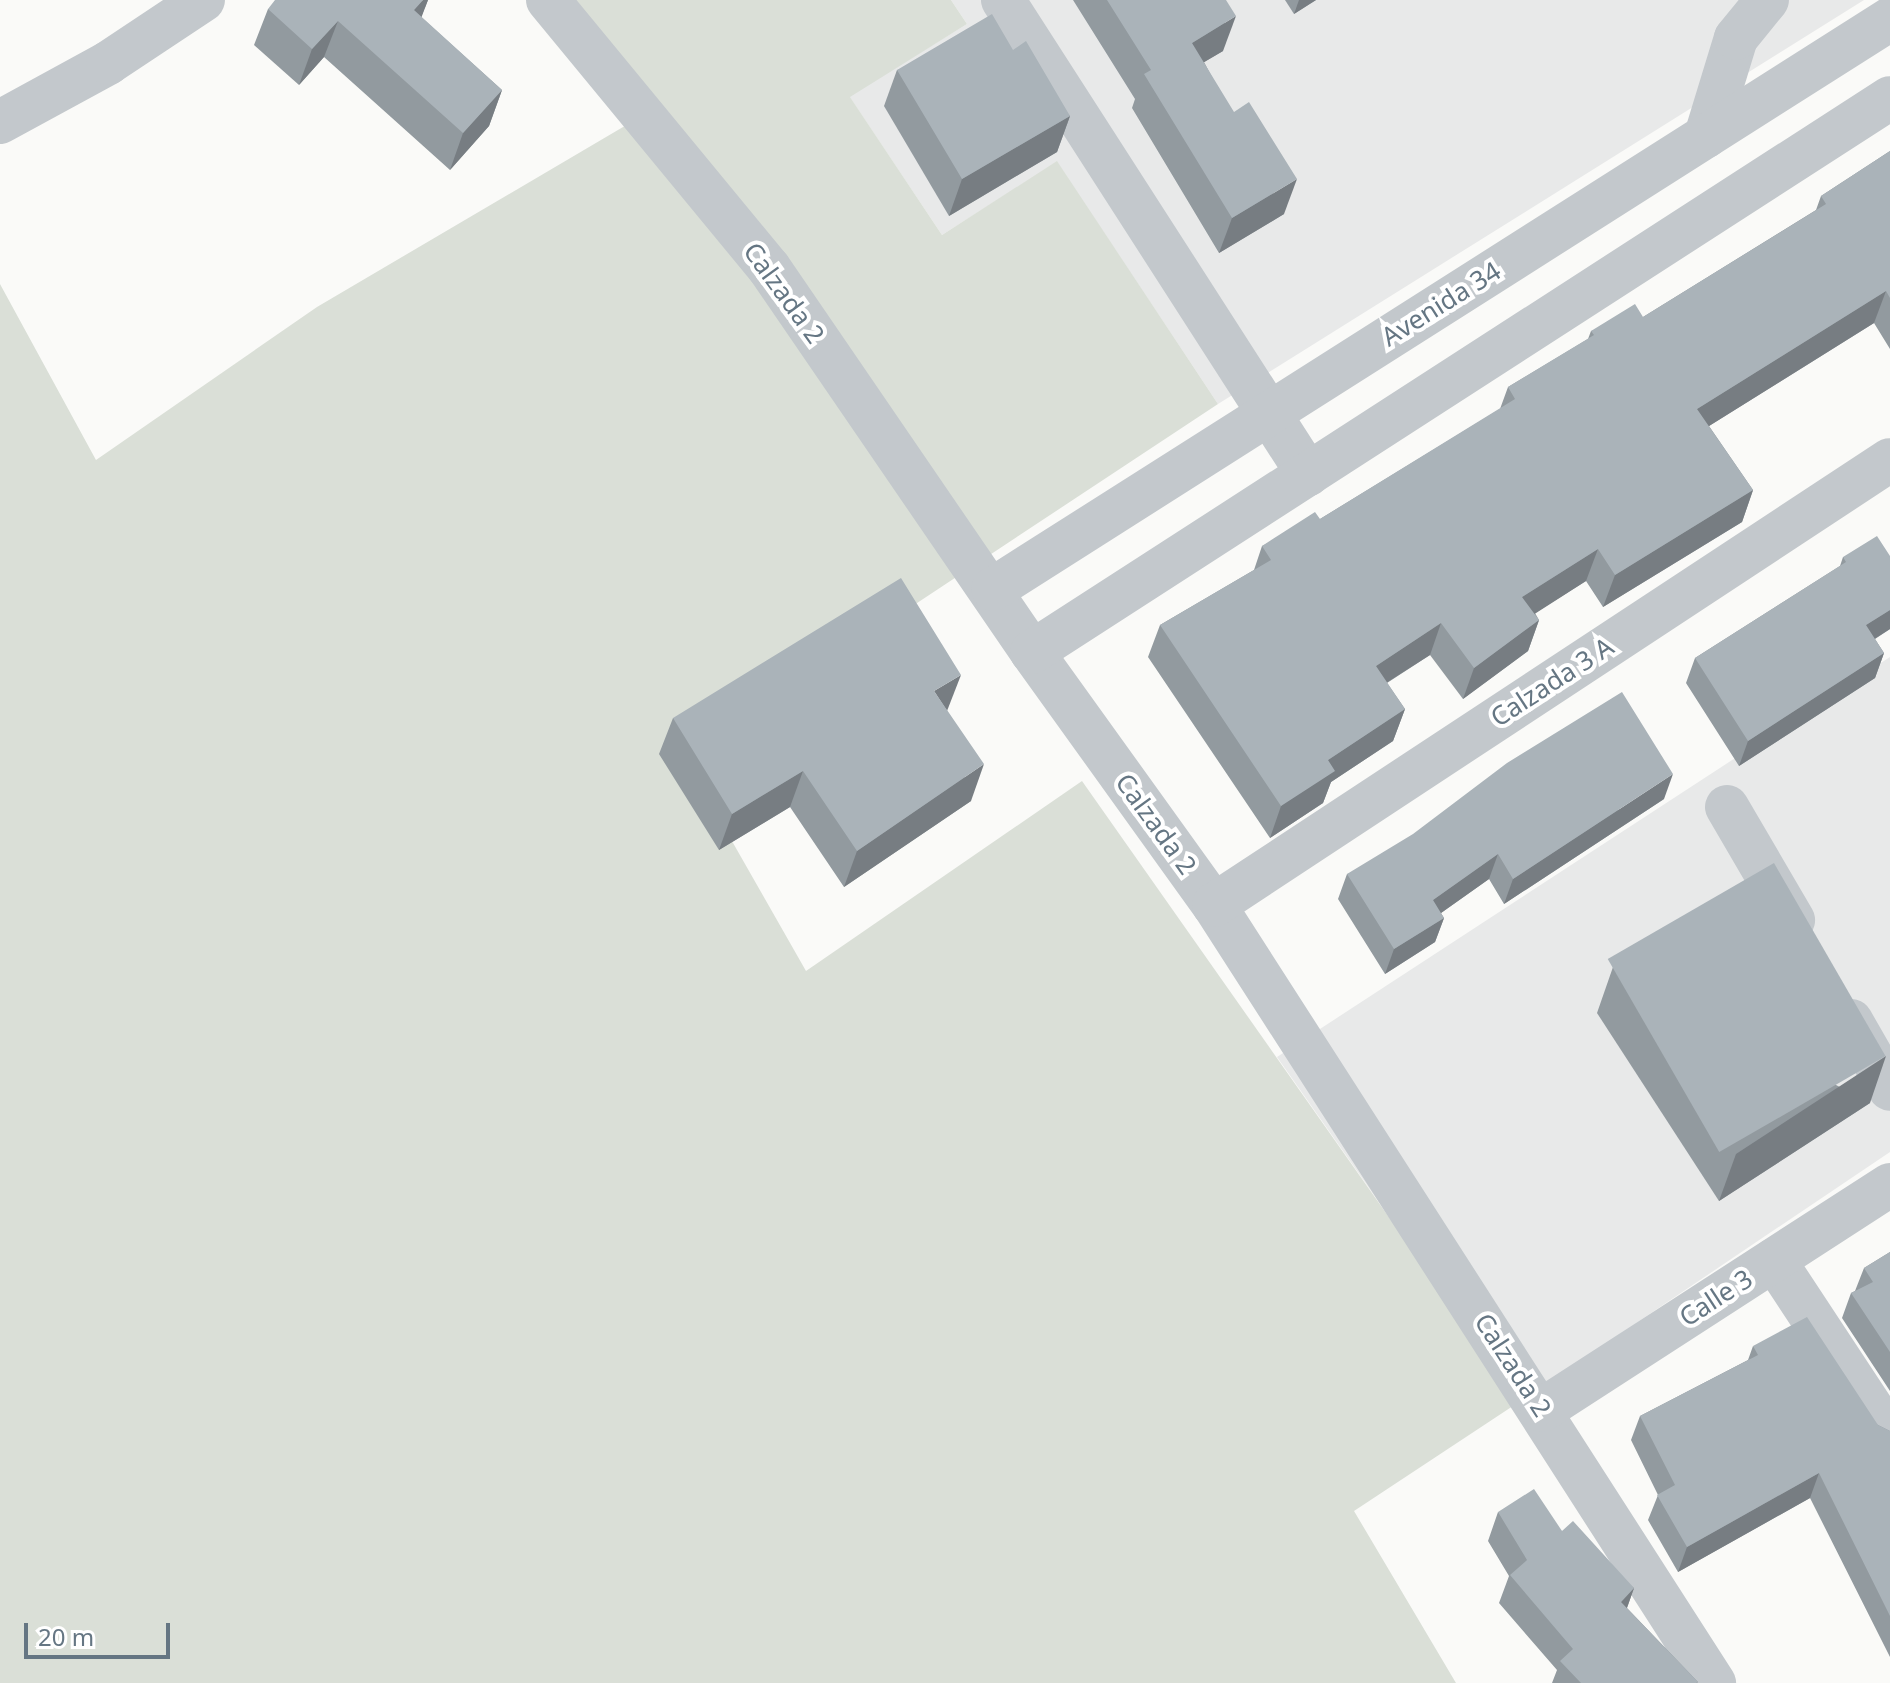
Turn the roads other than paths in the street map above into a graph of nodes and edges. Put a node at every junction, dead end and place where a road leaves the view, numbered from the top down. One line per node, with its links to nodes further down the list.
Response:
1 (548, 0): 14 (street, Calzada 2)
2 (1003, 0): 11 (street)
3 (1767, 0): 9 (street)
4 (198, 1): 8 (street)
5 (1890, 19): 6 (street, Avenida 34)
6 (1790, 82): 9 (street, Avenida 34); 10 (street)
7 (1890, 98): 10 (street)
8 (0, 122)
9 (1706, 136): 11 (street, Avenida 34)
10 (1826, 139): 13 (street)
11 (1268, 413): 13 (street); 14 (street, Avenida 34)
12 (1890, 460): 17 (street, Calzada 3 A)
13 (1308, 474): 15 (street)
14 (993, 589): 15 (street, Calzada 2)
15 (1032, 652): 17 (street, Calzada 2)
16 (1727, 807): 18 (street)
17 (1214, 905): 21 (street, Calzada 2)
18 (1890, 1089)
19 (1890, 1185): 20 (street, Calle 3)
20 (1774, 1260): 21 (street, Calle 3); 22 (street)
21 (1542, 1410): 23 (street, Calzada 2)
22 (1890, 1436)
23 (1714, 1683)

